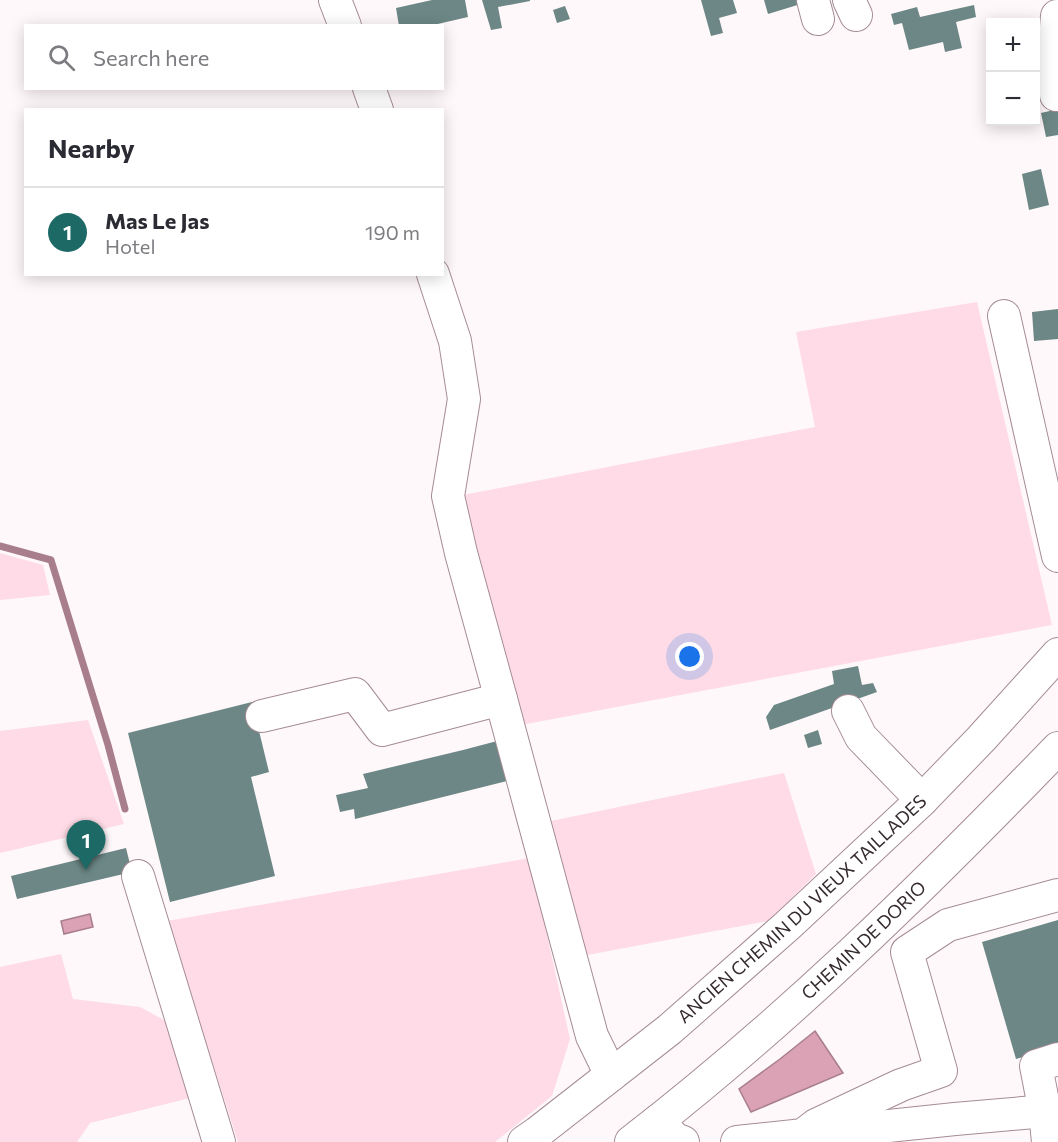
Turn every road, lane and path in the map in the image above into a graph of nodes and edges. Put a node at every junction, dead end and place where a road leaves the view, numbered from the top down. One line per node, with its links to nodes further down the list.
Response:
1 (335, 0): 3 (street)
2 (1058, 16): 5 (street)
3 (344, 24)
4 (370, 90): 6 (street)
5 (1056, 95)
6 (376, 108)
7 (434, 276): 11 (street)
8 (1004, 316): 9 (street)
9 (1058, 556)
10 (1058, 654): 15 (street, ANCIEN CHEMIN DU VIEUX TAILLADES)
11 (501, 699): 13 (street); 19 (street)
12 (848, 711): 15 (street)
13 (262, 716)
14 (1058, 748): 20 (street, CHEMIN DE DORIO)
15 (922, 800): 19 (street, ANCIEN CHEMIN DU VIEUX TAILLADES)
16 (138, 876): 24 (street)
17 (1058, 895): 23 (street)
18 (1058, 1059): 21 (street)
19 (611, 1074): 25 (street, ANCIEN CHEMIN DU VIEUX TAILLADES)
20 (658, 1121): 26 (street, CHEMIN DE DORIO); 27 (street)
21 (1050, 1121): 22 (street)
22 (956, 1131): 23 (street)
23 (803, 1135): 28 (street)
24 (219, 1142)
25 (524, 1142)
26 (631, 1142)
27 (683, 1142)
28 (742, 1142)

